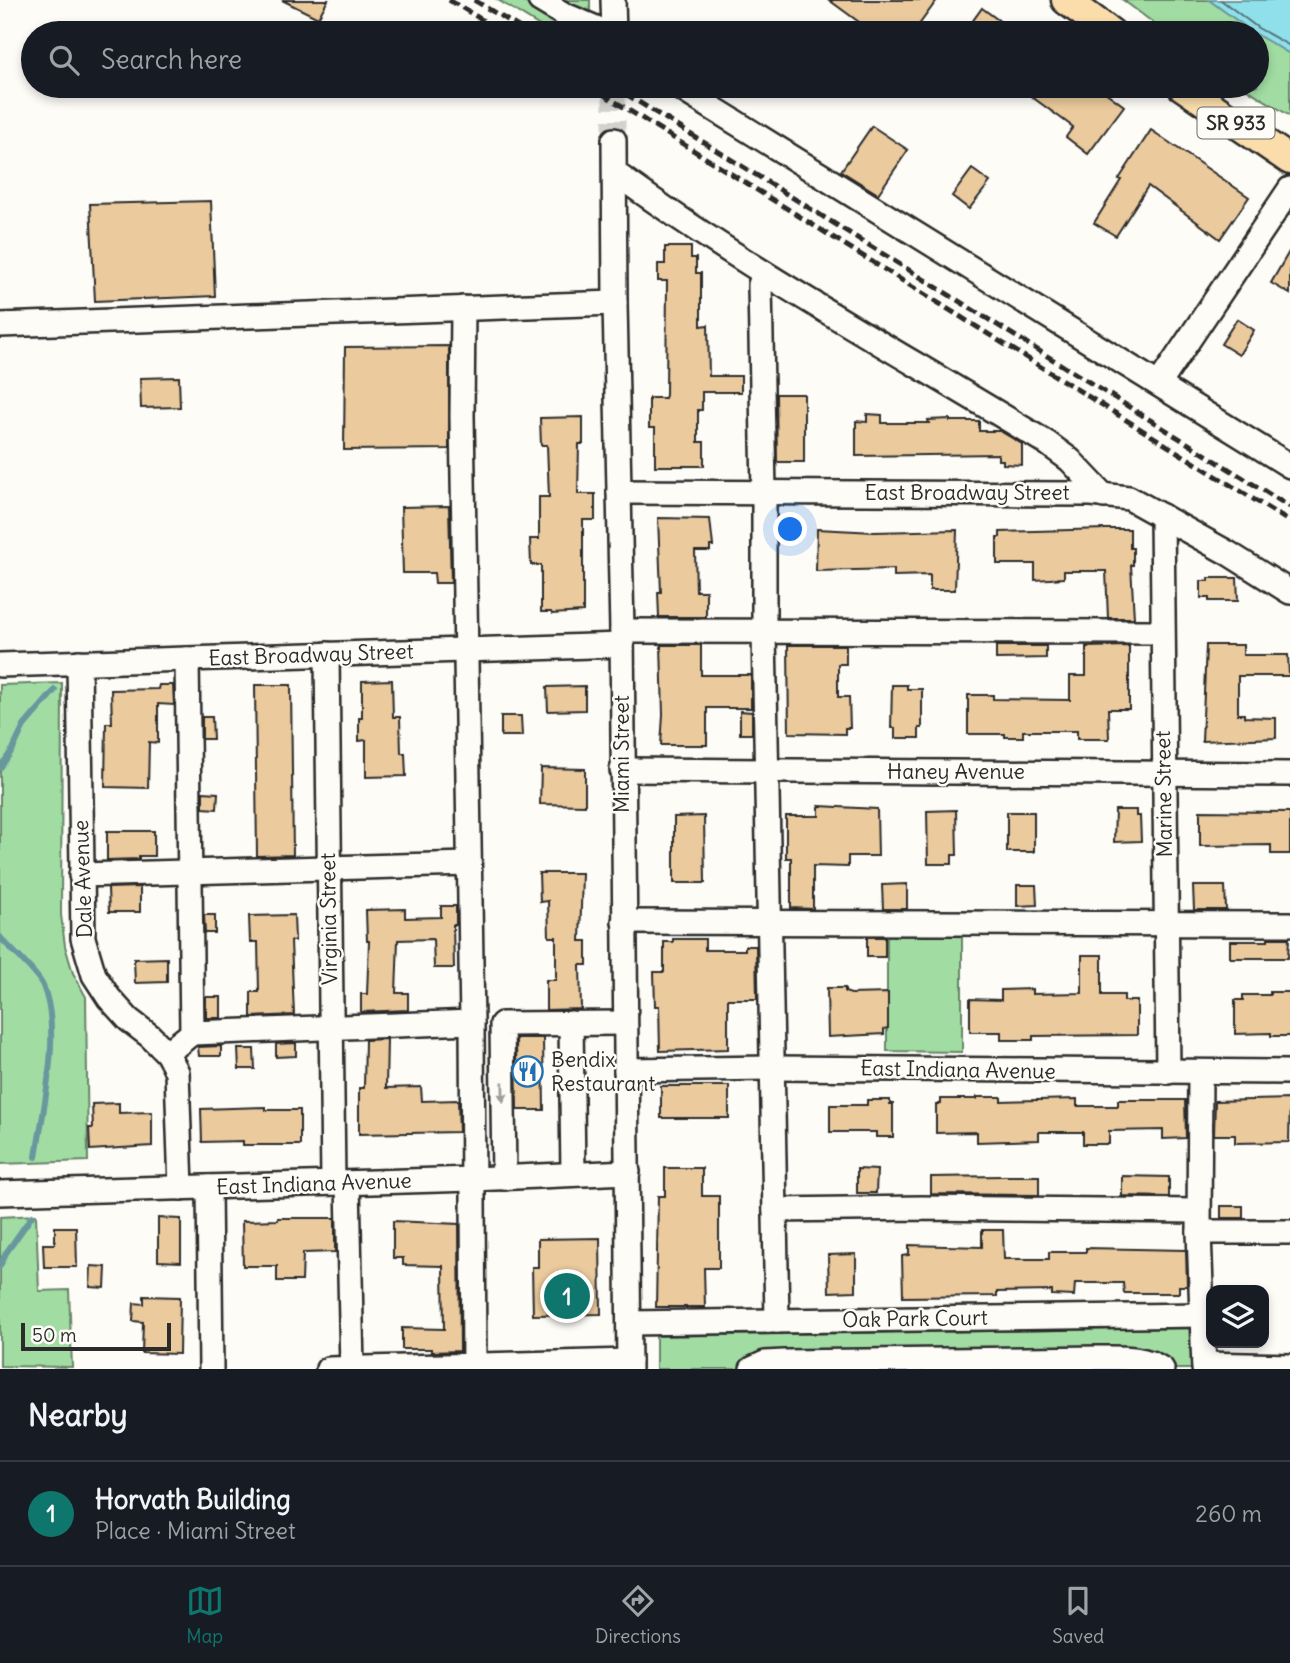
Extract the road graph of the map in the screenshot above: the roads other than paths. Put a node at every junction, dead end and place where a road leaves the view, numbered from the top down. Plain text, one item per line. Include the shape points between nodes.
1 (540, 0) edge
2 (613, 0) edge
3 (1066, 0) edge
4 (579, 21) edge
5 (614, 21) edge
6 (1095, 21) edge
7 (696, 98) edge
8 (1200, 98) edge
9 (614, 139) tunnel mouth
10 (1290, 160) edge
11 (615, 173) junction
12 (1290, 189) edge
13 (764, 273) junction
14 (615, 303) junction
15 (463, 308) junction
16 (0, 325) edge
17 (1159, 384) junction
18 (1290, 466) edge
19 (619, 492) junction
20 (764, 492) junction
21 (1104, 496) junction
22 (1162, 516) junction
23 (1290, 592) edge
24 (764, 632) junction
25 (1162, 632) junction
26 (622, 638) junction
27 (465, 650) junction
28 (327, 654) junction
29 (187, 659) junction
30 (79, 662) junction
31 (0, 665) edge
32 (622, 770) junction
33 (766, 771) junction
34 (1164, 773) junction
35 (1290, 774) edge
36 (469, 864) junction
37 (328, 868) junction
38 (190, 873) junction
39 (81, 875) junction
40 (624, 922) junction
41 (769, 922) junction
42 (1166, 923) junction
43 (1290, 924) edge
44 (472, 1022) junction
45 (571, 1023) junction
46 (625, 1023) junction
47 (330, 1026) junction
48 (192, 1033) junction
49 (167, 1054) junction
50 (774, 1068) junction
51 (626, 1070) junction
52 (1168, 1072) junction
53 (1200, 1072) junction
54 (1290, 1072) edge
55 (628, 1172) junction
56 (573, 1174) junction
57 (504, 1178) junction
58 (473, 1179) junction
59 (341, 1183) junction
60 (209, 1187) junction
61 (181, 1188) junction
62 (0, 1193) edge
63 (775, 1210) junction
64 (1198, 1221) junction
65 (1290, 1232) edge
66 (1201, 1315) junction
67 (777, 1321) junction
68 (629, 1324) junction
69 (629, 1365) edge
70 (1204, 1366) edge
71 (1290, 1366) edge
72 (474, 1368) edge
73 (211, 1369) edge
74 (328, 1369) edge
75 (352, 1369) edge
76 (752, 1369) edge
77 (1162, 1369) edge

1 - 4 street
2 - 5 street
3 - 6 main road
7 - 17 street
8 - 10 main road, SR 933
9 - 11 street, Miami Street
11 - 13 street
11 - 14 street, Miami Street
12 - 17 street
13 - 20 street via 760,285
13 - 21 street via 1047,443
14 - 15 street
14 - 19 street, Miami Street
15 - 16 street
15 - 27 street
17 - 18 street
19 - 20 street, East Broadway Street
19 - 26 street, Miami Street
20 - 21 street, East Broadway Street
20 - 24 street
21 - 22 street, East Broadway Street via 1129,498
22 - 23 street, East Broadway Street
22 - 25 street, Marine Street
24 - 25 street, East Broadway Street
24 - 26 street, East Broadway Street
24 - 33 street
25 - 34 street, Marine Street
26 - 27 street, East Broadway Street
26 - 32 street, Miami Street
27 - 28 street, East Broadway Street
27 - 36 street
28 - 29 street, East Broadway Street
28 - 37 street, Virginia Street
29 - 30 street, East Broadway Street
29 - 38 street
30 - 31 street, East Broadway Street
30 - 39 street, Dale Avenue
32 - 33 street, Haney Avenue
32 - 40 street, Miami Street
33 - 34 street, Haney Avenue
33 - 41 street
34 - 35 street, Haney Avenue
34 - 42 street, Marine Street
36 - 37 street
36 - 44 street
37 - 38 street
37 - 47 street, Virginia Street
38 - 39 street
38 - 48 street
39 - 49 street, Dale Avenue via 83,938 94,975 129,1020
40 - 41 street
40 - 46 street, Miami Street
41 - 42 street
41 - 50 street
42 - 43 street
42 - 52 street, Marine Street
44 - 47 street
44 - 58 street
45 - 46 street
45 - 56 street
45 -> 57 street via 502,1024
46 - 51 street, Miami Street
47 - 48 street
47 - 59 street, Virginia Street
48 - 49 street
49 - 61 street, Dale Avenue via 179,1086
50 - 51 street, East Indiana Avenue
50 - 52 street, East Indiana Avenue
50 - 63 street
51 - 55 street, Miami Street
52 - 53 street, East Indiana Avenue
53 - 54 street, East Indiana Avenue
53 - 64 street
55 - 56 street, East Indiana Avenue
55 - 68 street, Miami Street
56 - 57 street, East Indiana Avenue
57 - 58 street, East Indiana Avenue
58 - 59 street, East Indiana Avenue
58 - 72 street
59 - 60 street, East Indiana Avenue
59 - 75 street, Virginia Street
60 - 61 street, East Indiana Avenue
60 - 73 street
61 - 62 street, East Indiana Avenue
63 - 64 street via 921,1208
63 - 67 street
64 - 65 street
64 - 66 street
66 - 67 street, Oak Park Court
66 - 70 street
67 - 68 street, Oak Park Court
68 - 69 street, Miami Street
69 - 72 street
70 - 71 street
72 - 75 street
74 - 75 street
76 - 77 street via 784,1362 1100,1358 1130,1358

